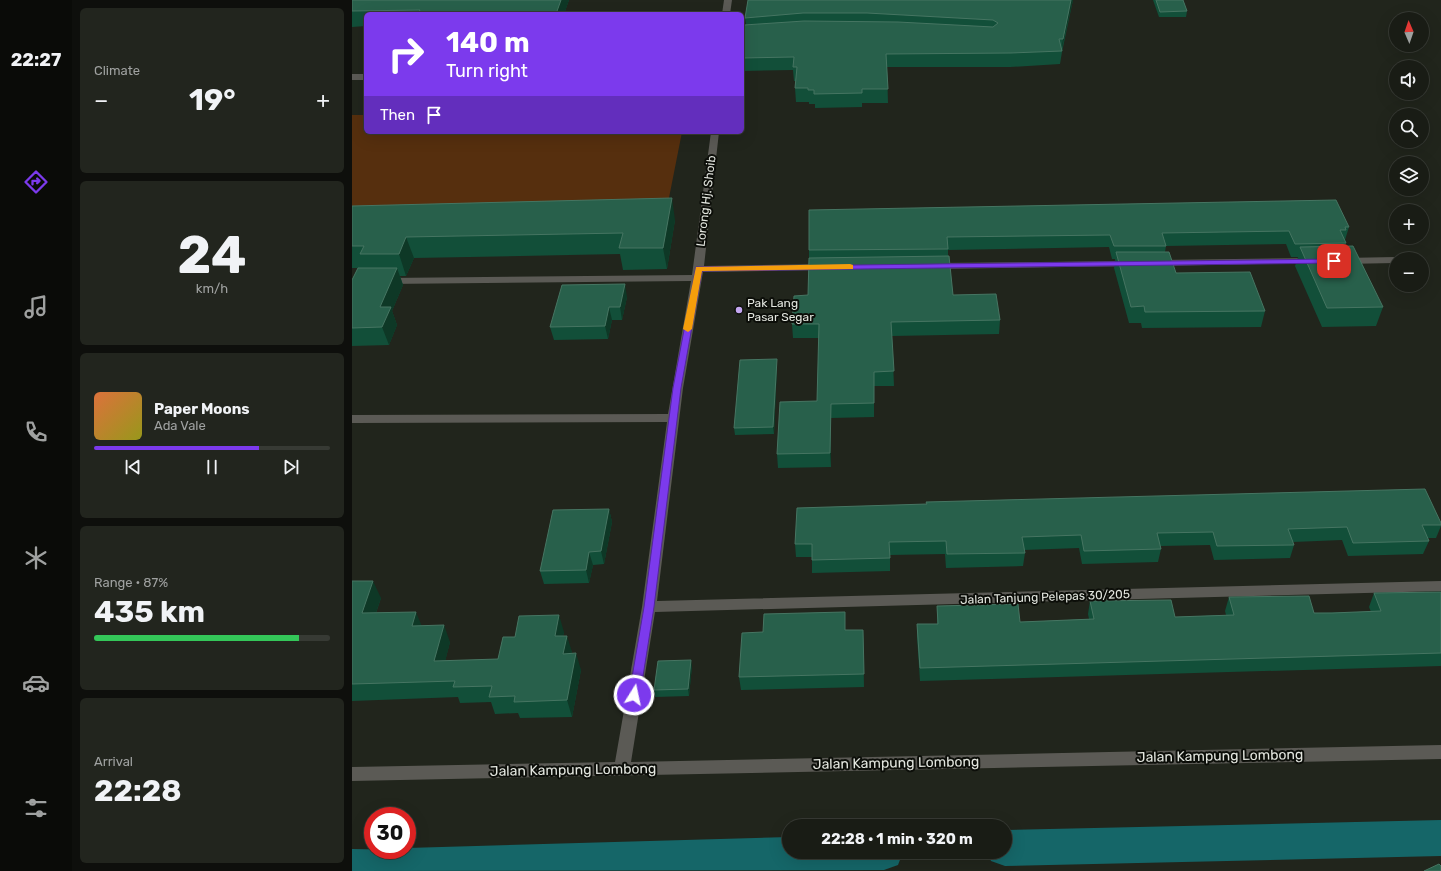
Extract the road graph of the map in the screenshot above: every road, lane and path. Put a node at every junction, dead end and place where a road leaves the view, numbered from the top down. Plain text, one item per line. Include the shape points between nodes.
1 (728, 0) edge
2 (726, 12) edge
3 (352, 77) edge
4 (364, 77) edge
5 (714, 134) edge
6 (1389, 260) edge
7 (928, 266) edge
8 (833, 267) edge
9 (698, 273) junction
10 (376, 281) edge
11 (674, 418) junction
12 (352, 420) edge
13 (1441, 586) edge
14 (649, 607) junction
15 (1441, 752) edge
16 (622, 768) junction
17 (352, 774) edge

1 - 2 street
3 - 4 street
5 - 9 street, Lorong Hj. Shoib
6 - 7 street
8 - 9 street
9 - 10 street
9 - 11 street, Lorong Hj. Shoib
11 - 12 street
11 - 14 street, Lorong Hj. Shoib
13 - 14 street, Jalan Tanjung Pelepas 30/205
14 - 16 street, Lorong Hj. Shoib
15 - 16 street, Jalan Kampung Lombong
16 - 17 street, Jalan Kampung Lombong

